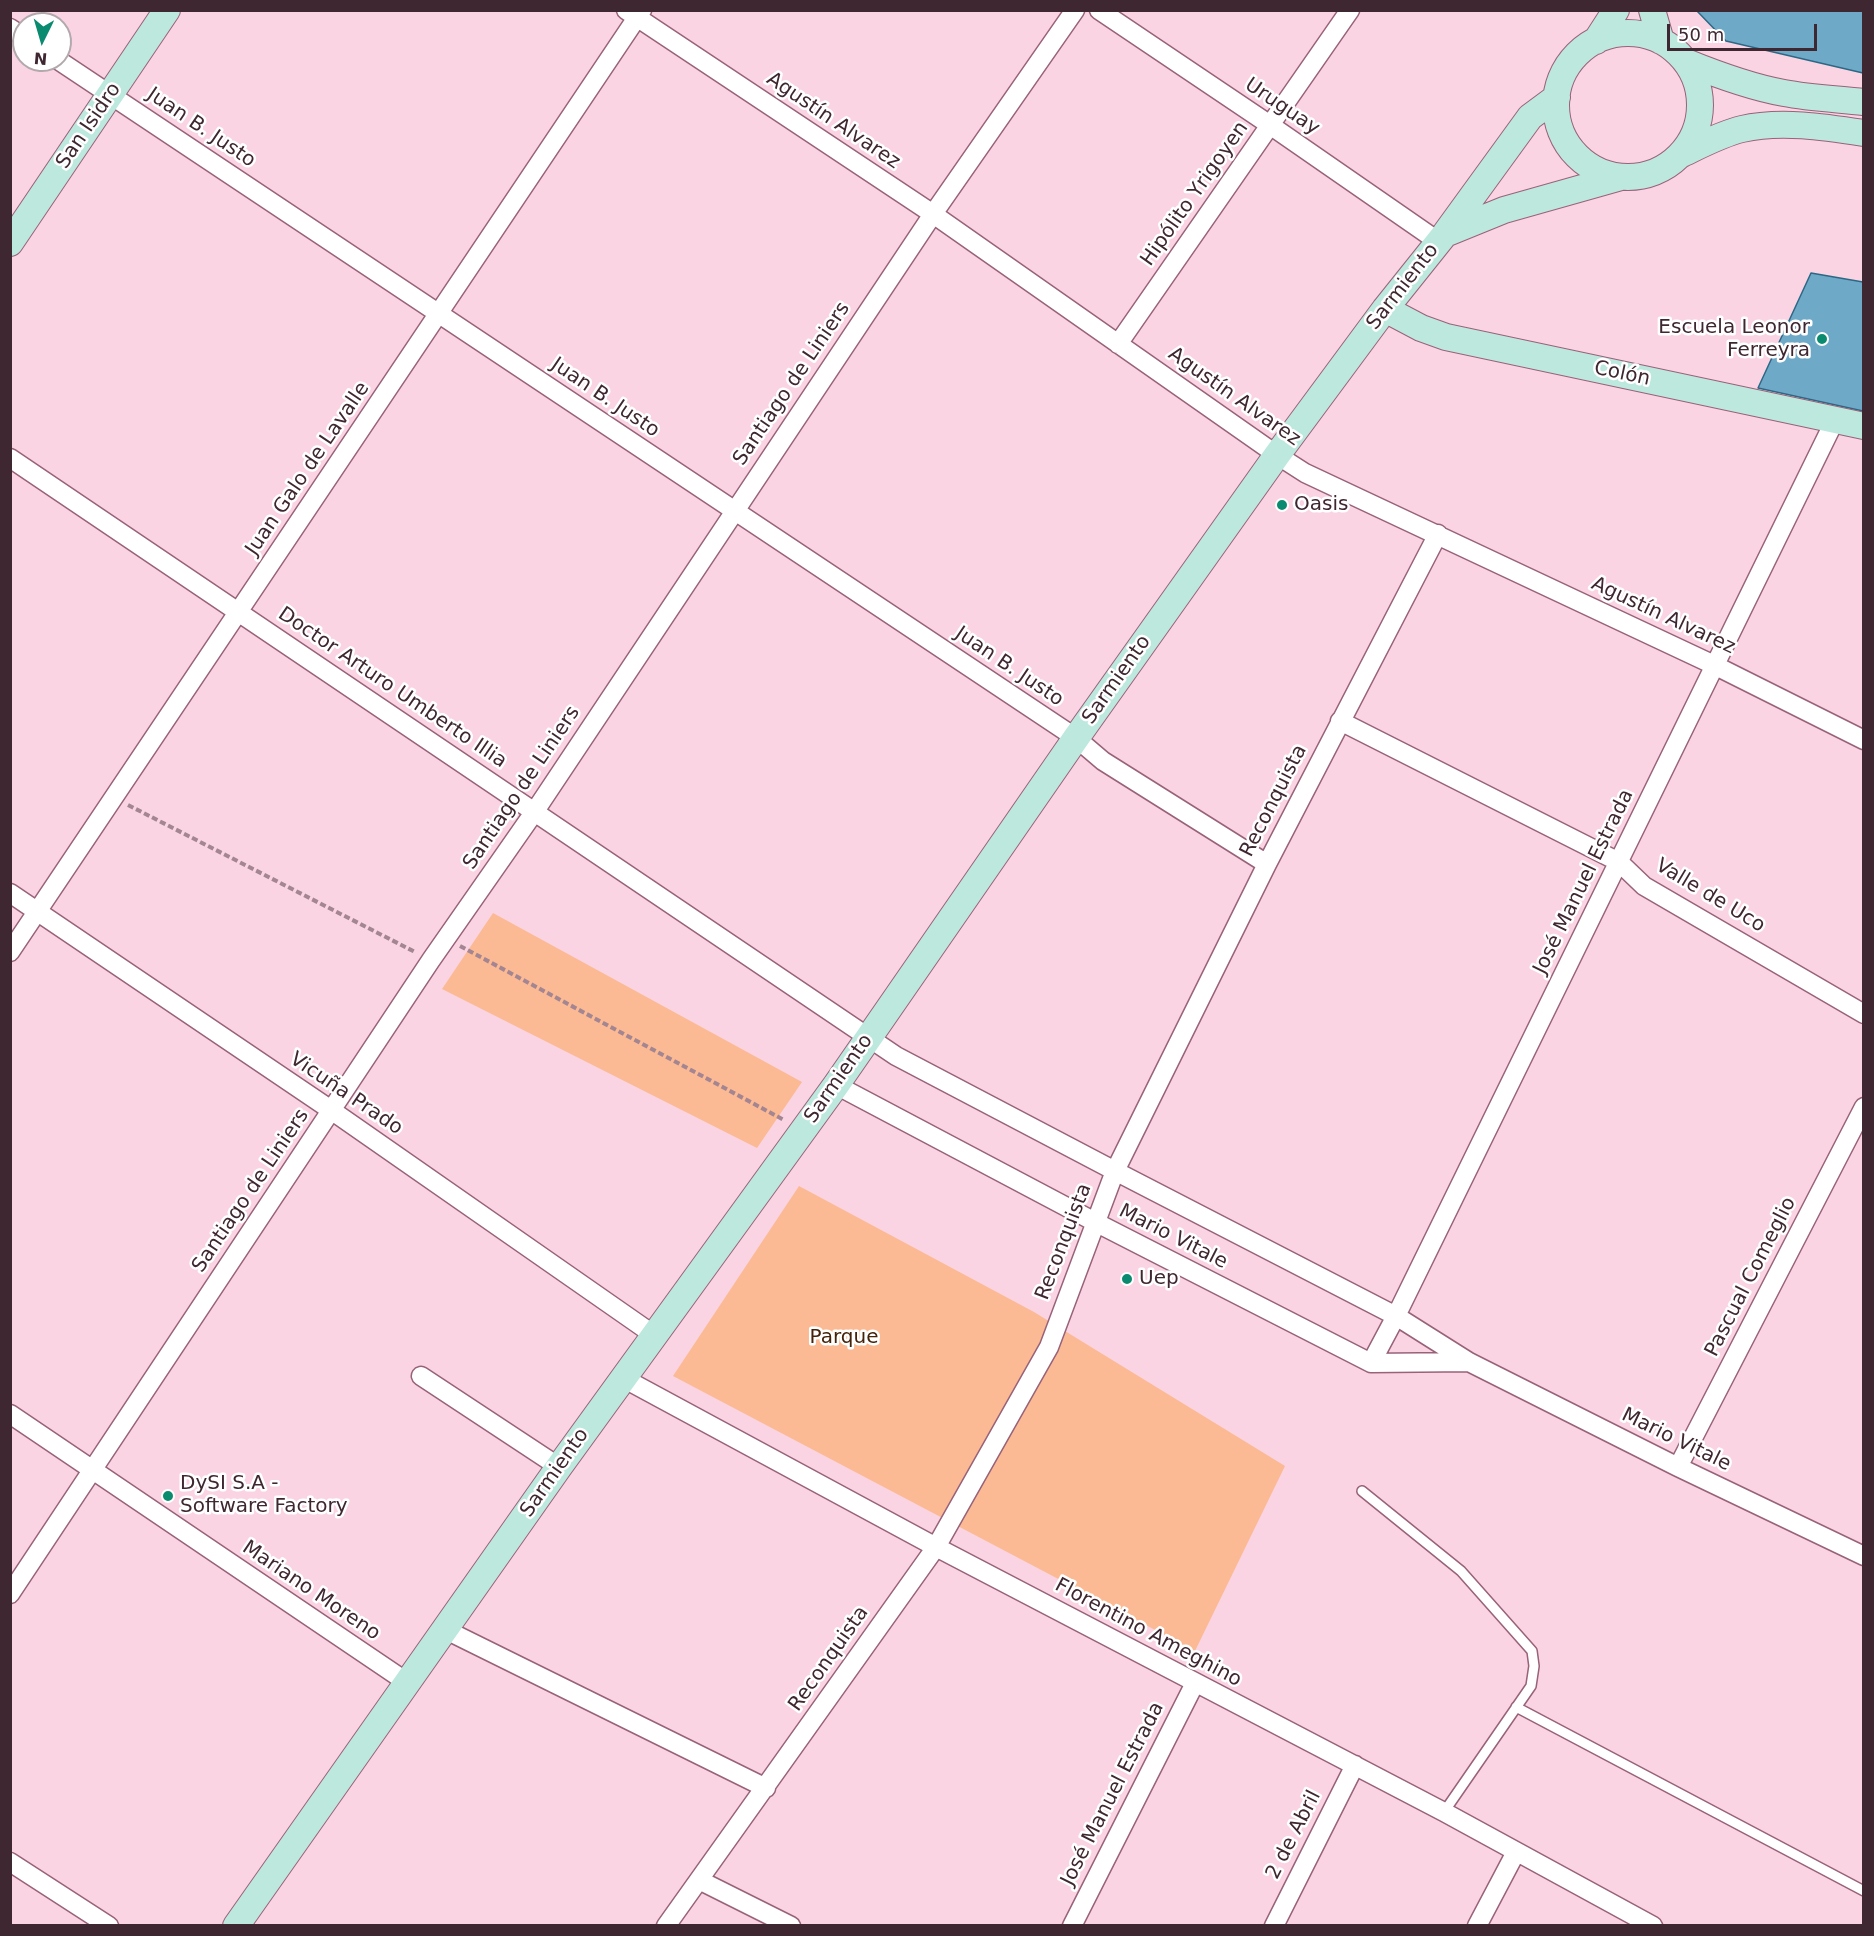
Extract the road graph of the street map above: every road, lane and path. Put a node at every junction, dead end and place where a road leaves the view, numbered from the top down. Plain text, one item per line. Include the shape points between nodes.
1 (167, 10) edge
2 (1075, 10) edge
3 (1099, 10) edge
4 (1350, 10) edge
5 (1652, 10) edge
6 (635, 13) edge
7 (1604, 21) edge
8 (1660, 41) junction
9 (1686, 62) junction
10 (72, 69) edge
11 (110, 95) junction
12 (1557, 97) junction
13 (1863, 102) edge
14 (1270, 125) junction
15 (1863, 133) edge
16 (1682, 154) junction
17 (1621, 177) junction
18 (933, 214) junction
19 (1442, 238) junction
20 (10, 243) edge
21 (1385, 309) junction
22 (438, 314) junction
23 (1118, 344) junction
24 (1835, 420) junction
25 (1863, 426) edge
26 (1277, 456) junction
27 (10, 458) edge
28 (734, 512) junction
29 (1438, 534) junction
30 (239, 612) junction
31 (1714, 665) junction
32 (1340, 721) junction
33 (1076, 738) junction
34 (1863, 740) edge
35 (114, 798) junction
36 (535, 810) junction
37 (1619, 862) junction
38 (1267, 864) junction
39 (10, 893) edge
40 (38, 912) junction
41 (446, 939) junction
42 (10, 952) edge
43 (431, 960) junction
44 (1863, 1014) edge
45 (869, 1036) junction
46 (836, 1085) junction
47 (1863, 1107) edge
48 (331, 1110) junction
49 (802, 1131) junction
50 (1115, 1172) junction
51 (1095, 1222) junction
52 (1396, 1316) junction
53 (654, 1335) junction
54 (1469, 1362) junction
55 (1371, 1363) junction
56 (421, 1376) dead end
57 (623, 1378) junction
58 (10, 1414) edge
59 (559, 1467) junction
60 (1678, 1467) junction
61 (93, 1469) junction
62 (1362, 1491) dead end
63 (936, 1547) junction
64 (1863, 1556) edge
65 (10, 1594) edge
66 (446, 1630) junction
67 (408, 1683) junction
68 (1195, 1683) junction
69 (1516, 1707) junction
70 (1355, 1765) junction
71 (766, 1788) junction
72 (1444, 1812) junction
73 (1516, 1852) junction
74 (10, 1862) edge
75 (699, 1880) junction
76 (1863, 1891) edge
77 (109, 1926) edge
78 (236, 1926) edge
79 (666, 1926) edge
80 (791, 1926) edge
81 (1072, 1926) edge
82 (1274, 1926) edge
83 (1477, 1926) edge
84 (1653, 1926) edge

1 - 11 street, San Isidro
2 - 18 street, Santiago de Liniers
3 - 14 street, Uruguay
4 - 14 street, Hipólito Yrigoyen
5 - 8 street
6 - 18 street, Agustín Alvarez
6 - 22 street, Juan Galo de Lavalle
7 - 8 street via 1612,35 1645,35
7 - 12 street via 1573,59 1562,77
8 - 9 street
9 - 13 street via 1755,86
9 - 16 street via 1700,99 1693,138
10 - 11 street, Juan B. Justo
11 - 20 street, San Isidro
11 - 22 street, Juan B. Justo
12 - 17 street via 1557,119 1565,141 1599,171
12 - 19 street, Sarmiento via 1530,117
14 - 19 street, Uruguay
14 - 23 street, Hipólito Yrigoyen
15 - 16 street via 1802,126 1743,129
16 - 17 street via 1664,168 1643,176
17 - 19 street, Sarmiento via 1504,210
18 - 23 street, Agustín Alvarez
18 - 28 street, Santiago de Liniers
19 - 21 street, Sarmiento
21 - 24 street, Colón via 1446,337
21 - 26 street, Sarmiento
22 - 28 street, Juan B. Justo
22 - 30 street, Juan Galo de Lavalle
23 - 26 street, Agustín Alvarez
24 - 25 street, Colón
24 - 31 street, José Manuel Estrada
26 - 29 street, Agustín Alvarez via 1305,473
26 - 33 street, Sarmiento
27 - 30 street, Doctor Arturo Umberto Illia
28 - 33 street, Juan B. Justo
28 - 36 street, Santiago de Liniers
29 - 31 street, Agustín Alvarez
29 - 32 street, Reconquista
30 - 35 street, Juan Galo de Lavalle
30 - 36 street, Doctor Arturo Umberto Illia
31 - 34 street, Agustín Alvarez
31 - 37 street, José Manuel Estrada
32 - 37 street, Valle de Uco
32 - 38 street, Reconquista
33 - 38 street, Juan B. Justo via 1103,762
33 - 45 street, Sarmiento
35 - 40 street, Juan Galo de Lavalle
35 - 43 path
36 - 41 street, Santiago de Liniers
36 - 45 street, Doctor Arturo Umberto Illia
37 - 44 street, Valle de Uco via 1644,886
37 - 52 street, José Manuel Estrada
38 - 50 street, Reconquista
39 - 40 street, Vicuña Prado
40 - 42 street, Juan Galo de Lavalle
40 - 48 street, Vicuña Prado
41 - 43 street, Santiago de Liniers
41 - 49 path
43 - 48 street, Santiago de Liniers
45 - 46 street, Sarmiento
45 - 50 street, Mario Vitale via 896,1056
46 - 49 street, Sarmiento
46 - 51 street, Mario Vitale
47 - 60 street, Pascual Comeglio
48 - 53 street, Vicuña Prado
48 - 61 street, Santiago de Liniers
49 - 53 street, Sarmiento
50 - 51 street, Reconquista
50 - 52 street, Mario Vitale
51 - 55 street, Mario Vitale
51 - 63 street, Reconquista via 1049,1347
52 - 54 street, Mario Vitale
52 - 55 street, José Manuel Estrada
53 - 57 street, Sarmiento
54 - 55 street, Mario Vitale
54 - 60 street, Mario Vitale
56 - 59 street
57 - 59 street, Sarmiento
57 - 63 street, Florentino Ameghino
58 - 61 street, Mariano Moreno
59 - 66 street, Sarmiento
60 - 64 street, Mario Vitale
61 - 65 street, Santiago de Liniers
61 - 67 street, Mariano Moreno
62 - 69 lane via 1461,1571 1532,1651 1531,1686
63 - 68 street, Florentino Ameghino
63 - 71 street, Reconquista
66 - 67 street, Sarmiento
66 - 71 street
67 - 78 street, Sarmiento
68 - 70 street, Florentino Ameghino
68 - 81 street, José Manuel Estrada
69 - 72 lane
69 - 76 lane
70 - 72 street, Florentino Ameghino
70 - 82 street, 2 de Abril
71 - 75 street, Reconquista
72 - 73 street, Florentino Ameghino
73 - 83 street
73 - 84 street, Florentino Ameghino
74 - 77 street
75 - 79 street, Reconquista
75 - 80 street

